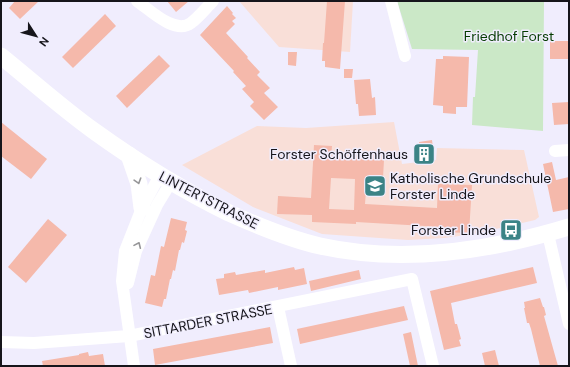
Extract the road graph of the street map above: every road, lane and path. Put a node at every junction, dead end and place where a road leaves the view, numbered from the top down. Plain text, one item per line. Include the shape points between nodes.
1 (137, 1) edge
2 (213, 1) edge
3 (392, 1) edge
4 (1, 56) edge
5 (405, 56) dead end
6 (569, 150) edge
7 (555, 151) dead end
8 (129, 155) junction
9 (166, 178) junction
10 (142, 208) junction
11 (569, 227) edge
12 (548, 234) junction
13 (125, 296) junction
14 (278, 307) junction
15 (569, 324) edge
16 (129, 336) junction
17 (1, 342) edge
18 (134, 366) edge
19 (291, 366) edge
20 (432, 366) edge

1 - 2 street via 160,18 179,27 191,24
3 - 5 street
4 - 8 main road, LINTERTSTRASSE via 93,130
6 - 7 street
8 - 9 main road, LINTERTSTRASSE
8 -> 10 main road via 139,184
9 - 10 street
9 - 12 main road, LINTERTSTRASSE via 248,222 295,239 344,250 385,254 463,251
13 -> 9 street via 136,251
10 - 13 street via 125,251 122,281
11 - 12 main road, LINTERTSTRASSE
12 - 15 street
13 - 16 street
14 - 16 street, SITTARDER STRASSE
14 - 19 street
14 - 20 street, SITTARDER STRASSE via 412,279
16 - 17 street, SITTARDER STRASSE via 34,343
16 - 18 street

